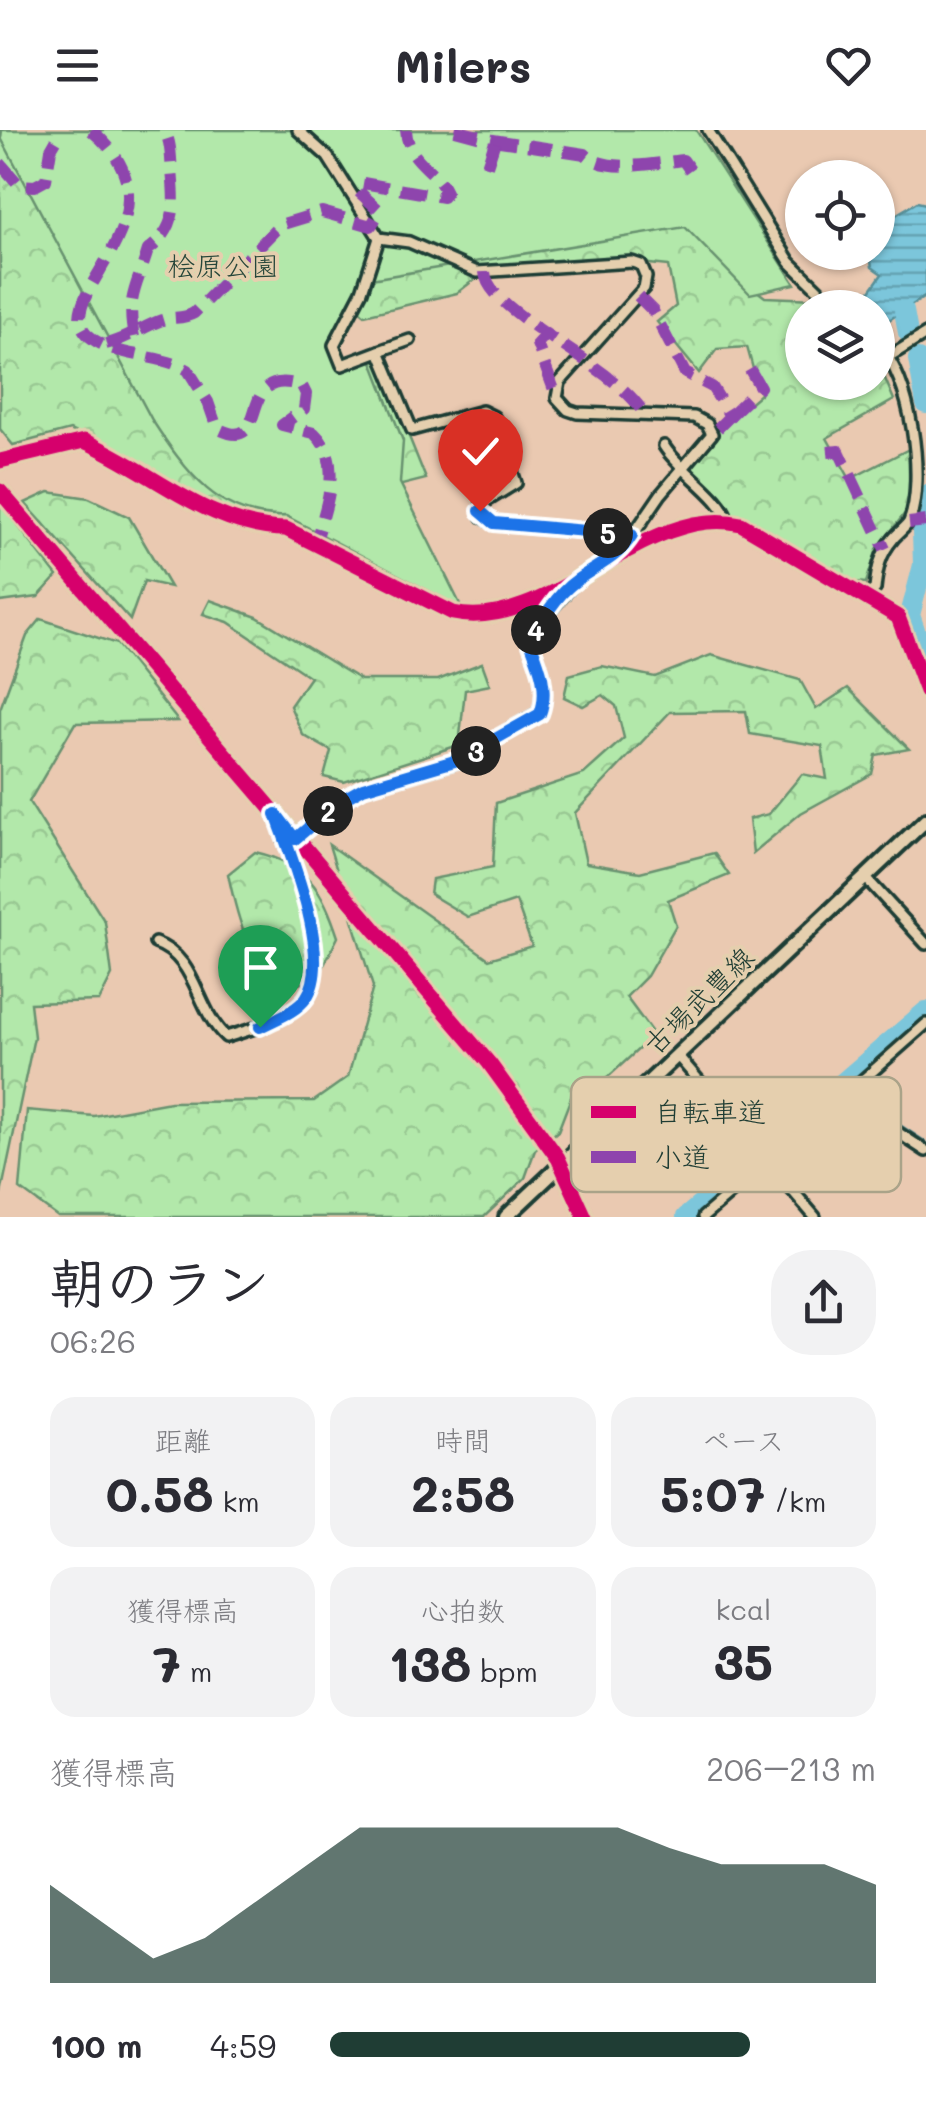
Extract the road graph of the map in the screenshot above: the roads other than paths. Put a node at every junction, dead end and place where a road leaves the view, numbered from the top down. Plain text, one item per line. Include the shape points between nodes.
1 (298, 130) edge
2 (708, 130) edge
3 (379, 238) junction
4 (819, 290) edge
5 (926, 334) edge
6 (410, 340) dead end
7 (379, 350) junction
8 (895, 353) edge
9 (895, 371) edge
10 (664, 446) dead end
11 (0, 461) edge
12 (680, 470) junction
13 (0, 490) edge
14 (728, 521) junction
15 (634, 534) junction
16 (661, 537) junction
17 (620, 553) junction
18 (577, 580) junction
19 (866, 596) junction
20 (926, 691) edge
21 (276, 814) junction
22 (926, 820) edge
23 (295, 839) junction
24 (865, 876) junction
25 (155, 943) dead end
26 (926, 944) edge
27 (926, 1024) edge
28 (677, 1055) junction
29 (654, 1077) edge
30 (696, 1077) edge
31 (866, 1077) edge
32 (901, 1134) edge
33 (926, 1150) edge
34 (571, 1156) edge
35 (562, 1165) junction
36 (571, 1185) edge
37 (574, 1192) edge
38 (731, 1192) edge
39 (795, 1192) edge
40 (506, 1217) edge
41 (585, 1217) edge
42 (703, 1217) edge
43 (816, 1217) edge

1 - 3 street via 328,157
2 - 4 street via 790,262
3 - 7 street via 362,292 334,345 342,364
3 - 12 street via 409,242 477,272 641,265 644,288 560,382 557,398 578,413 701,420 712,434
5 - 8 street
6 - 7 street
7 - 15 street via 412,430 482,411 494,417 516,483 482,504 488,521
9 - 19 street via 912,420 915,478 908,523 882,553 875,589
10 - 12 street
11 - 18 street via 84,442 228,520 286,529 477,618
12 - 14 street via 718,502
12 - 15 street
13 - 21 street
14 - 16 street via 700,522
14 - 19 street
15 - 16 street
15 - 17 street
16 - 17 street
17 - 18 street
18 - 23 street via 538,624 531,644 542,673 540,714 458,760 363,788
19 - 20 street via 898,617
21 - 23 street
21 - 25 street via 311,925 312,984 306,998 260,1027 226,1037 172,948
22 - 24 main road, 古場武豊線
23 - 35 street via 489,1063
24 - 26 street
24 - 28 main road, 古場武豊線
27 - 31 street
28 - 29 main road, 古場武豊線
28 - 30 street
32 - 33 street
34 - 35 main road, 古場武豊線
35 - 36 street
35 - 40 main road, 古場武豊線
37 - 41 street
38 - 42 street
39 - 43 street

